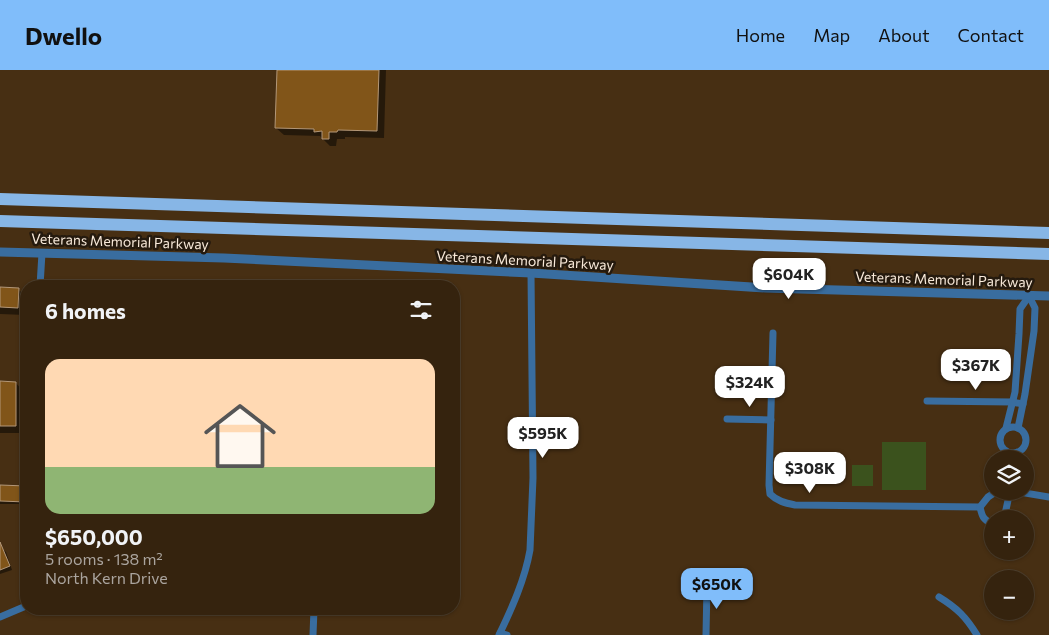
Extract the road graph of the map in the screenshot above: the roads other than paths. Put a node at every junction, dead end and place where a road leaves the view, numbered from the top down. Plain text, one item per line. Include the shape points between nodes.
1 (0, 200) edge
2 (0, 221) edge
3 (1049, 233) edge
4 (0, 252) edge
5 (42, 253) junction
6 (1049, 254) edge
7 (531, 273) junction
8 (40, 280) edge
9 (1029, 296) junction
10 (1049, 296) edge
11 (773, 333) dead end
12 (927, 401) dead end
13 (1012, 402) junction
14 (1023, 404) junction
15 (728, 418) dead end
16 (771, 420) junction
17 (1006, 428) junction
18 (1018, 428) junction
19 (1003, 449) edge
20 (1022, 450) edge
21 (1034, 495) edge
22 (1049, 497) edge
23 (986, 500) edge
24 (980, 507) junction
25 (984, 518) edge
26 (706, 585) dead end
27 (939, 597) dead end
28 (20, 609) edge
29 (314, 615) edge
30 (0, 617) edge
31 (502, 634) edge
32 (314, 635) edge
33 (706, 635) edge
34 (976, 635) edge

1 - 3 highway
2 - 6 highway
4 - 5 street, Veterans Memorial Parkway
5 - 7 street, Veterans Memorial Parkway
5 - 8 street
7 - 9 street, Veterans Memorial Parkway via 766,288
7 - 31 street via 533,478 530,550
9 - 10 street, Veterans Memorial Parkway
9 - 13 street via 1020,309
9 - 14 street via 1034,308 1034,331
11 - 16 street
12 - 13 street
13 - 14 street
13 - 17 street
14 - 18 street
15 - 16 street
16 - 24 street via 769,485 770,494 775,499 795,505
17 - 18 street
17 - 19 street via 999,438
18 - 20 street via 1024,433 1026,442
21 - 22 street
23 - 24 street
24 - 25 street
26 - 33 street
27 - 34 street via 954,607
28 - 30 street
29 - 32 street

